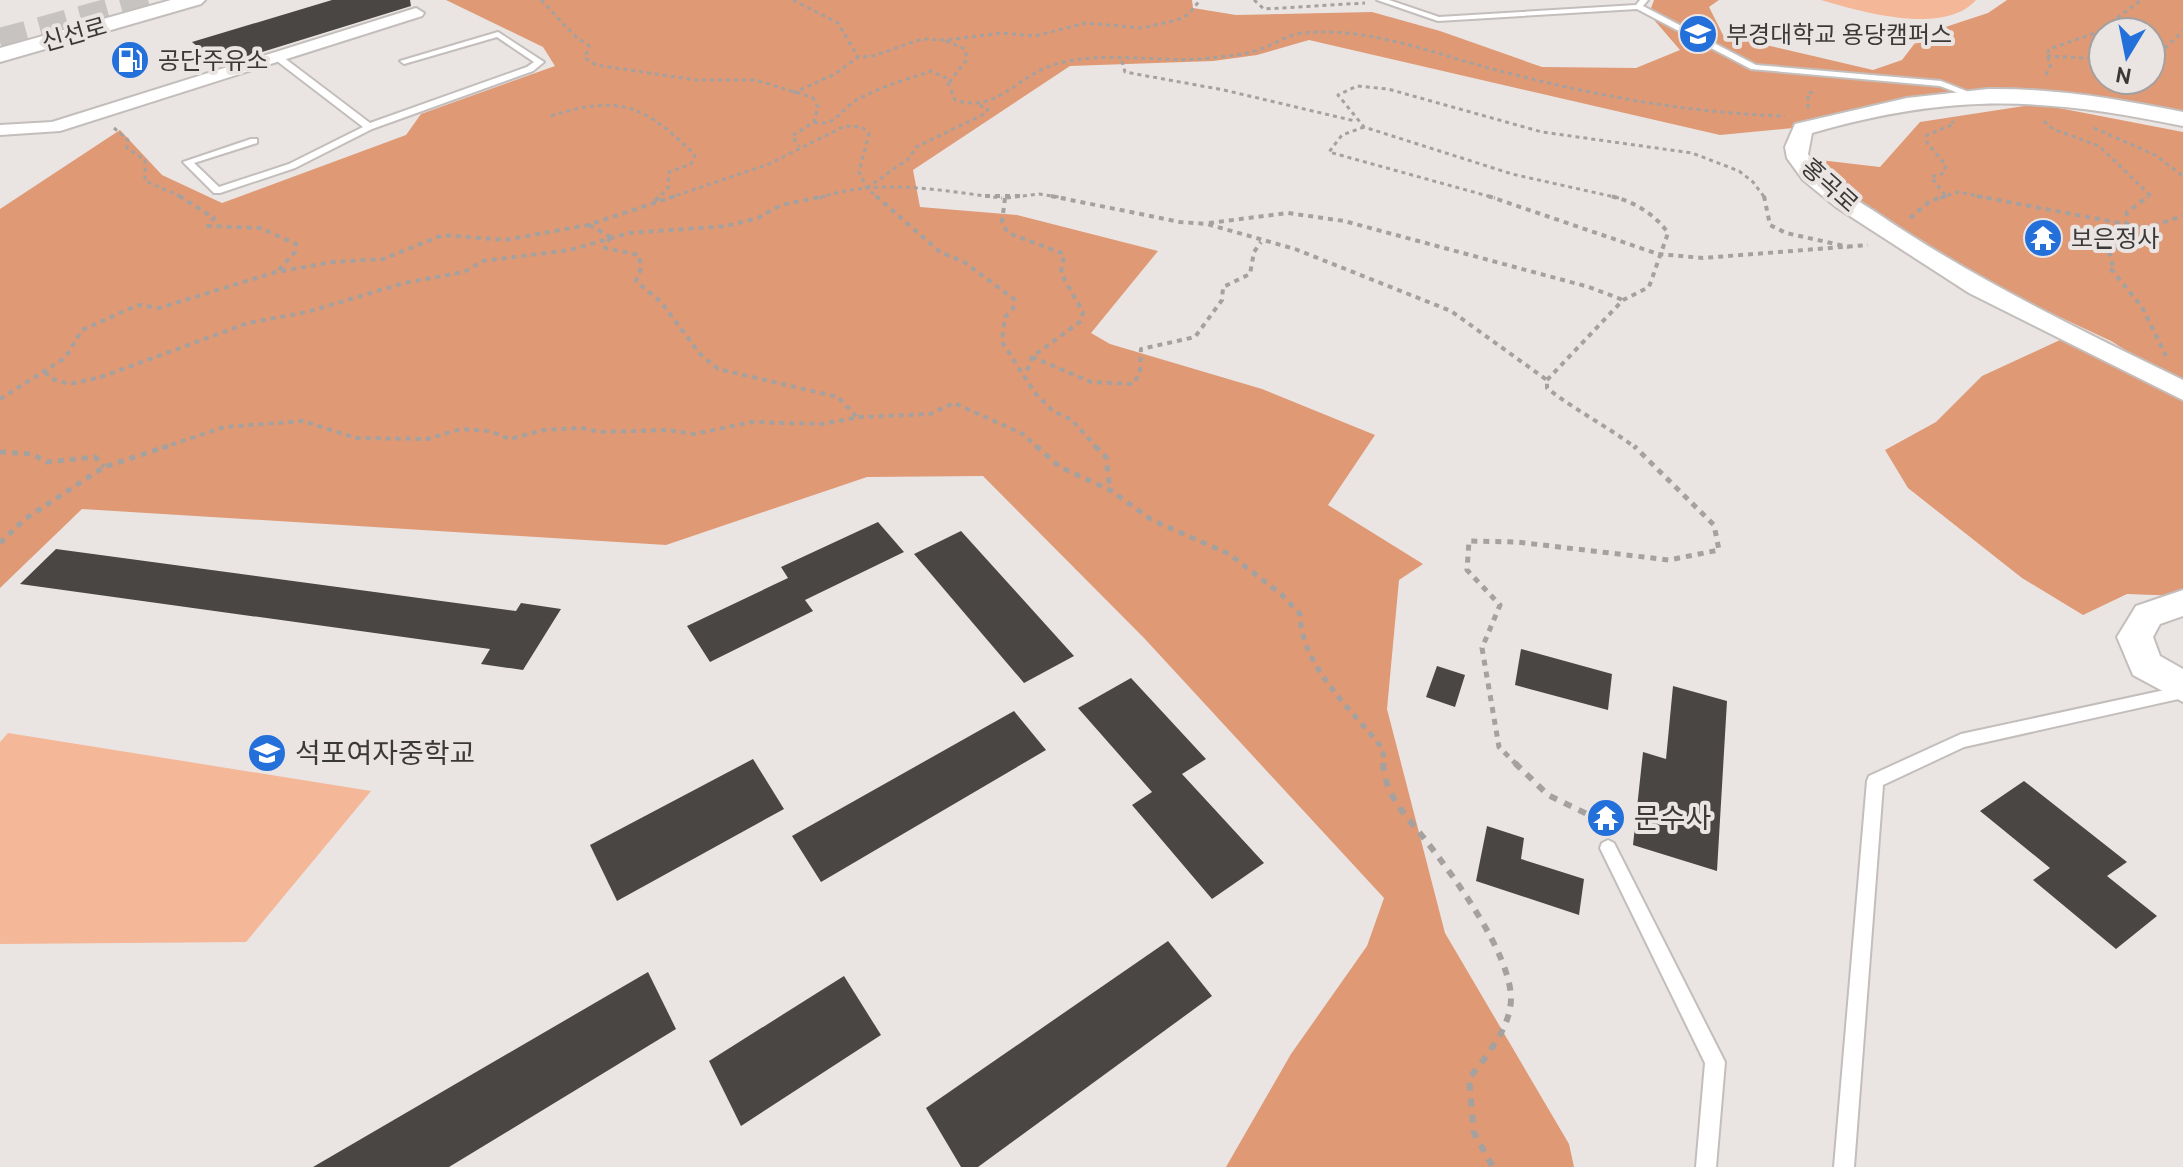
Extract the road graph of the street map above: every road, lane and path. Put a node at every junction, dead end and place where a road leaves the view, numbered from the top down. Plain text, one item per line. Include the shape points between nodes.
1 (145, 0) edge
2 (194, 0) edge
3 (541, 0) edge
4 (793, 0) edge
5 (1200, 0) edge
6 (1254, 0) edge
7 (2141, 0) edge
8 (1383, 1) edge
9 (1641, 4) edge
10 (416, 13) dead end
11 (2183, 31) edge
12 (0, 40) edge
13 (946, 40) junction
14 (2167, 46) edge
15 (0, 55) edge
16 (276, 56) junction
17 (2047, 56) junction
18 (858, 57) junction
19 (2087, 58) edge
20 (404, 61) dead end
21 (1122, 61) junction
22 (2035, 78) dead end
23 (948, 84) junction
24 (1819, 91) dead end
25 (793, 93) junction
26 (1980, 98) junction
27 (978, 105) junction
28 (1804, 113) dead end
29 (1794, 115) dead end
30 (1960, 115) dead end
31 (2035, 115) dead end
32 (551, 116) dead end
33 (2046, 116) dead end
34 (2056, 119) dead end
35 (2183, 119) edge
36 (1357, 121) junction
37 (814, 122) junction
38 (2088, 126) dead end
39 (111, 127) dead end
40 (369, 127) junction
41 (1364, 127) junction
42 (0, 130) edge
43 (254, 141) dead end
44 (799, 146) junction
45 (2183, 176) edge
46 (867, 188) junction
47 (1005, 198) junction
48 (651, 204) junction
49 (2183, 216) edge
50 (1207, 224) junction
51 (588, 225) junction
52 (2126, 226) junction
53 (611, 237) junction
54 (1261, 242) junction
55 (1658, 254) junction
56 (276, 272) junction
57 (1623, 300) junction
58 (1032, 357) junction
59 (2171, 365) dead end
60 (45, 372) junction
61 (1026, 374) junction
62 (1547, 380) junction
63 (2183, 391) edge
64 (0, 399) edge
65 (858, 418) junction
66 (0, 452) edge
67 (104, 467) junction
68 (1110, 490) junction
69 (0, 543) edge
70 (2183, 603) edge
71 (2183, 690) edge
72 (1608, 848) joint
73 (1493, 1167) edge
74 (1706, 1167) edge
75 (1844, 1167) edge

1 - 12 main road, 신선로
2 - 15 main road, 신선로
3 - 25 path via 565,29 589,46 585,58 596,65 696,80 755,80
4 - 18 path via 828,15 843,28
5 - 13 path via 1177,20 1142,28 1076,23 1035,36 1001,33
6 - 8 path via 1264,9
7 - 17 path via 2098,32 2055,46
8 - 9 lane via 1438,19
9 - 26 lane via 1754,67 1941,84
10 - 16 street
11 - 14 path
13 - 18 path via 922,39
13 - 23 path via 965,49 967,59
16 - 40 lane
16 - 42 street via 54,127
17 - 19 path
17 - 22 path via 2049,73
18 - 25 path
20 - 40 lane via 498,34 540,62
21 - 27 path via 1052,65
21 - 29 path via 1214,57 1259,49 1298,33 1338,32 1619,100 1730,114
21 - 36 path via 1125,72
23 - 27 path via 955,100
23 - 37 path via 941,73 931,71 867,95 841,110 836,120
24 - 28 path via 1808,93
25 - 37 path via 812,97 818,107
26 - 35 street, 홍곡로 via 2064,98
26 - 63 street, 홍곡로 via 1899,106 1803,129 1797,157 1826,188 1969,285
27 - 46 path via 988,109 986,113 916,147 908,159
30 - 52 path via 1951,117 1954,124 1927,135 1927,143 1946,165 1944,173 1931,177 1945,195 1958,192
31 - 52 path via 2053,129 2099,146 2150,195 2127,212
32 - 48 path via 577,107 628,105 680,140 695,155 691,164 669,172 668,188
33 - 34 path
36 - 41 path
36 - 55 path via 1338,95 1351,86 1366,86 1543,132 1673,148 1753,182 1770,203 1770,225 1849,247 1703,258
37 - 44 path via 792,136
38 - 45 path via 2155,155
39 - 56 path via 122,132 133,154 145,160 145,181 191,201 214,218 208,226 246,226 287,236 296,244 295,252
40 - 43 lane via 292,166 217,191 188,162
41 - 55 path via 1488,167 1625,199 1659,220 1668,233
41 - 55 path via 1342,134 1329,152 1496,198
44 - 46 path via 845,126 862,127 869,134 859,172
44 - 48 path via 769,164
46 - 47 path via 889,185
46 - 53 path via 781,205 726,226
46 - 61 path via 940,252 964,262 1014,299 1002,342
47 - 50 path via 1039,194
47 - 58 path via 1002,222 1008,233 1064,254 1061,273 1083,312 1081,321
48 - 51 path
49 - 52 path via 2146,228
50 - 54 path
50 - 57 path via 1288,213 1344,221
51 - 53 path
51 - 56 path via 505,240 443,235 383,259
52 - 59 path via 2113,235 2122,244 2109,251 2110,268 2142,307
53 - 60 path via 570,250 483,261 464,272 248,323 101,377 69,384
53 - 65 path via 605,248 639,255 636,281 662,302 710,366 735,376 773,379 797,390 829,392 853,408
54 - 58 path via 1250,274 1223,287 1222,300 1195,337 1141,349 1140,373 1133,384 1091,382
54 - 62 path via 1295,249 1451,311
55 - 57 path via 1649,287
56 - 60 path via 159,308 138,305 82,330 65,358
57 - 62 path
58 - 61 path
60 - 64 path
61 - 68 path via 1035,393 1072,420 1106,457
62 - 72 path via 1547,388 1568,405 1614,431 1657,468 1714,525 1719,550 1669,560 1469,541 1467,570 1500,605 1482,648 1499,747 1548,795 1589,815
65 - 67 path via 822,424 752,422 694,434 544,430 510,439 461,429 427,439 356,438 303,421 274,422 224,427
65 - 68 path via 930,414 954,403 1023,434 1060,467
66 - 67 path via 32,454 47,462 95,457
67 - 69 path via 25,519
68 - 73 path via 1152,520 1229,554 1300,614 1300,633 1315,663 1383,749 1384,778 1394,802 1500,951 1511,999 1498,1040 1469,1079 1474,1133
70 - 71 street via 2148,615 2135,637 2146,665
71 - 75 lane via 1961,741 1875,781
72 - 74 lane via 1715,1062

